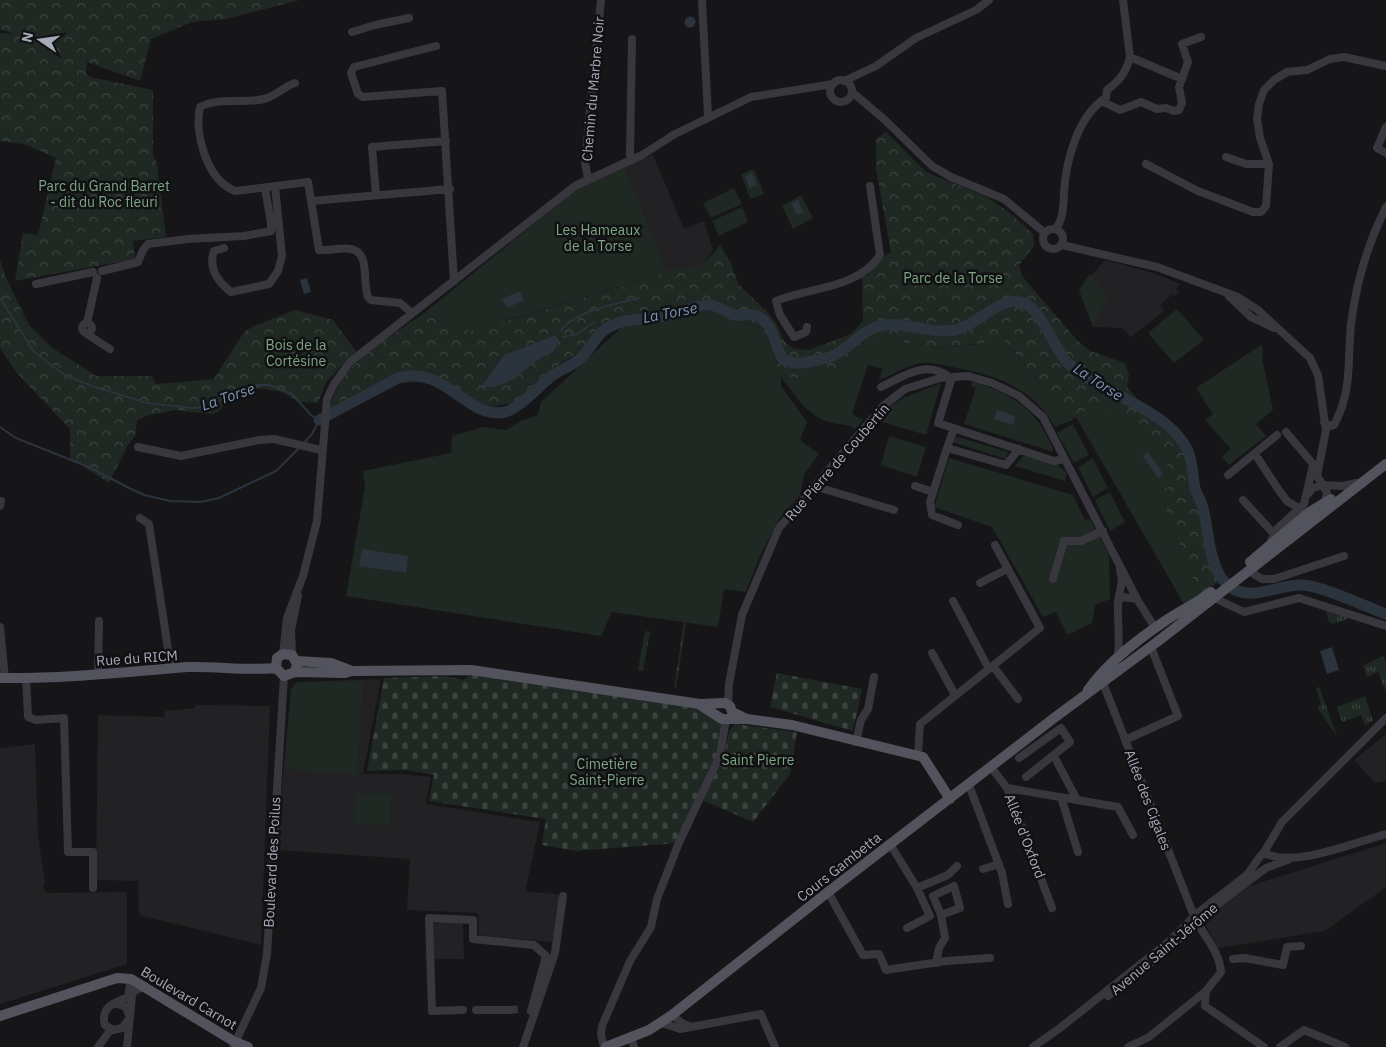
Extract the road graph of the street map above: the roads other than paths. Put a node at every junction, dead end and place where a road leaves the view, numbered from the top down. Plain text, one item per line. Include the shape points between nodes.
1 (601, 0) edge
2 (702, 0) edge
3 (989, 0) edge
4 (1123, 0) edge
5 (409, 18) dead end
6 (352, 32) dead end
7 (1201, 37) dead end
8 (632, 39) dead end
9 (436, 46) dead end
10 (1130, 57) junction
11 (1386, 66) edge
12 (1182, 79) junction
13 (295, 83) dead end
14 (834, 84) junction
15 (811, 87) junction
16 (849, 90) junction
17 (831, 94) junction
18 (1101, 100) junction
19 (708, 116) junction
20 (1386, 128) edge
21 (446, 141) junction
22 (1386, 153) edge
23 (1226, 157) dead end
24 (631, 158) junction
25 (1146, 164) dead end
26 (1269, 164) junction
27 (588, 178) junction
28 (275, 186) junction
29 (870, 186) dead end
30 (264, 188) junction
31 (450, 189) junction
32 (376, 195) junction
33 (311, 201) junction
34 (1386, 207) edge
35 (1056, 230) junction
36 (1045, 233) junction
37 (1062, 245) junction
38 (224, 248) dead end
39 (95, 275) junction
40 (454, 281) junction
41 (36, 284) dead end
42 (412, 313) junction
43 (807, 327) dead end
44 (110, 349) dead end
45 (950, 377) junction
46 (881, 387) dead end
47 (1336, 421) junction
48 (1324, 422) junction
49 (954, 428) junction
50 (1286, 432) dead end
51 (1277, 436) dead end
52 (138, 447) dead end
53 (1322, 447) junction
54 (947, 448) junction
55 (1019, 449) junction
56 (321, 450) junction
57 (1255, 454) junction
58 (1064, 458) junction
59 (1313, 464) junction
60 (1383, 467) edge
61 (1228, 475) dead end
62 (1356, 483) junction
63 (1323, 485) junction
64 (814, 486) junction
65 (915, 486) dead end
66 (933, 492) junction
67 (1306, 498) junction
68 (1242, 500) dead end
69 (1325, 503) junction
70 (1300, 509) junction
71 (894, 510) dead end
72 (1321, 514) junction
73 (140, 518) dead end
74 (958, 525) dead end
75 (1103, 531) junction
76 (1272, 538) junction
77 (1286, 542) junction
78 (994, 545) dead end
79 (1344, 556) dead end
80 (1119, 563) junction
81 (1008, 569) junction
82 (1249, 571) junction
83 (1053, 579) dead end
84 (980, 583) dead end
85 (1226, 585) junction
86 (1214, 598) junction
87 (1137, 599) junction
88 (953, 601) dead end
89 (1118, 601) junction
90 (1187, 614) junction
91 (99, 621) dead end
92 (1386, 626) edge
93 (0, 627) edge
94 (1155, 628) junction
95 (1151, 647) junction
96 (932, 653) dead end
97 (290, 657) junction
98 (1117, 658) junction
99 (991, 667) junction
100 (276, 668) junction
101 (171, 669) junction
102 (352, 671) junction
103 (295, 672) junction
104 (98, 674) junction
105 (284, 676) junction
106 (3, 678) edge
107 (26, 678) junction
108 (874, 678) dead end
109 (1101, 679) junction
110 (955, 694) junction
111 (1018, 699) dead end
112 (725, 709) junction
113 (1386, 718) edge
114 (1125, 740) junction
115 (856, 742) junction
116 (918, 755) junction
117 (1054, 756) junction
118 (1019, 758) dead end
119 (991, 767) junction
120 (1026, 777) dead end
121 (969, 785) junction
122 (1007, 788) junction
123 (1061, 797) junction
124 (950, 799) junction
125 (1077, 800) junction
126 (1133, 834) dead end
127 (1386, 834) edge
128 (890, 844) junction
129 (1078, 852) dead end
130 (1266, 857) junction
131 (1290, 859) junction
132 (998, 864) junction
133 (957, 866) dead end
134 (1268, 867) junction
135 (983, 868) dead end
136 (93, 888) dead end
137 (917, 888) junction
138 (828, 892) junction
139 (564, 896) dead end
140 (1008, 904) dead end
141 (1052, 908) dead end
142 (941, 914) dead end
143 (1195, 919) junction
144 (906, 928) dead end
145 (1301, 946) dead end
146 (990, 958) dead end
147 (1233, 959) dead end
148 (936, 963) junction
149 (131, 979) junction
150 (145, 986) junction
151 (1206, 991) junction
152 (115, 1003) junction
153 (463, 1010) dead end
154 (476, 1010) dead end
155 (510, 1010) tunnel mouth
156 (522, 1010) tunnel mouth
157 (532, 1012) junction
158 (672, 1015) junction
159 (0, 1016) edge
160 (129, 1017) junction
161 (662, 1023) junction
162 (691, 1027) junction
163 (111, 1029) junction
164 (632, 1042) edge
165 (234, 1044) edge
166 (1260, 1046) edge
167 (98, 1047) edge
168 (106, 1047) edge
169 (128, 1047) edge
170 (248, 1047) edge
171 (523, 1047) edge
172 (605, 1047) edge
173 (774, 1047) edge
174 (1033, 1047) edge
175 (1128, 1047) edge
176 (1280, 1047) edge
177 (1346, 1047) edge

1 - 27 street, Chemin du Marbre Noir via 585,162
2 - 19 street
3 - 16 street via 976,10 916,38 876,66 859,73
4 - 10 street
5 - 6 street
7 - 12 street via 1182,44 1188,62
8 - 24 street
9 - 21 street via 354,67 351,73 358,94 363,97 442,91
10 - 12 street
10 - 18 street via 1120,80 1107,90 1106,98
11 - 26 street via 1344,57 1330,59 1307,70 1287,72 1274,80 1264,90 1257,119
12 - 18 street via 1178,91 1182,103 1179,110 1157,109 1141,102 1120,110
13 - 30 street via 266,99 209,103 200,107 199,138 215,172 228,188 236,191
14 - 15 street
14 - 16 street
14 - 17 street
15 - 17 street
15 - 19 street via 751,97
16 - 17 street via 838,102
16 - 36 street via 932,166 1004,199
18 - 35 street via 1076,139 1066,177 1063,215
19 - 24 street
20 - 22 street via 1377,148
21 - 31 street
21 - 32 street via 372,147
23 - 26 street via 1246,164
24 - 27 street
25 - 26 street via 1198,191 1253,212 1261,212 1266,206
27 - 40 street via 533,217
28 - 30 street
28 - 33 street via 308,182
28 - 38 street via 282,256 269,284 231,292 223,286 213,271 211,260 214,251
29 - 43 street via 880,255 873,265 843,283 776,301 789,333 794,337 806,332
30 - 39 street via 270,231 148,244 138,262 102,271 102,277
31 - 32 street
31 - 40 street
32 - 33 street
33 - 42 street via 320,250 347,248 358,251 363,259 368,297 400,303
34 - 47 street via 1358,283 1351,325 1348,386
35 - 36 street via 1050,229
35 - 37 street via 1063,236
36 - 37 street via 1046,247 1054,250
37 - 48 street via 1157,267 1228,294 1251,317 1280,331 1314,363
39 - 41 street
39 - 44 street via 87,323 92,330 86,334
40 - 42 street
42 - 56 street via 350,362 331,389
45 - 46 street via 940,370 919,369
45 - 49 street via 938,423
45 - 58 street, Rue Pierre de Coubertin via 968,376 1019,396 1043,417
45 - 64 street, Rue Pierre de Coubertin via 905,388 883,406
47 - 48 street
47 - 53 street
48 - 53 street via 1326,430
48 - 59 street
49 - 54 street
49 - 55 street
50 - 59 street
51 - 57 street
52 - 56 street via 181,456 274,439
53 - 63 street via 1316,473
54 - 55 street via 1006,465
54 - 66 street
55 - 58 street via 1054,460
56 - 97 street via 317,521 287,618
57 - 61 street
57 - 70 street via 1278,489
58 - 75 street, Rue Pierre de Coubertin
59 - 67 street
60 - 62 main road
60 - 72 main road
62 - 63 street
62 - 69 main road
63 - 67 street via 1313,488
63 - 69 street via 1327,493
64 - 71 street
64 - 112 street, Rue Pierre de Coubertin via 779,528 749,593 735,647
65 - 66 street
66 - 74 street via 930,502 932,515
67 - 70 street
68 - 76 street
69 - 72 street
69 - 76 main road
70 - 76 street
72 - 77 main road
73 - 101 street via 149,524
75 - 80 street, Rue Pierre de Coubertin
75 - 83 street via 1081,541 1064,541
76 - 77 street
76 - 85 main road
77 - 82 main road
78 - 81 street
79 - 82 street via 1274,579 1262,579
80 - 87 street, Rue Pierre de Coubertin
80 - 89 street via 1122,581
81 - 84 street
81 - 99 street via 1040,628
82 - 85 main road
85 - 86 main road, Cours Gambetta
85 - 90 main road, Cours Gambetta
86 - 90 main road, Cours Gambetta
86 - 92 street via 1244,612 1299,598
87 - 89 street via 1128,596
87 - 94 street, Rue Pierre de Coubertin
88 - 99 street
89 - 98 street via 1120,652
90 - 94 main road, Cours Gambetta
90 - 95 main road, Cours Gambetta
91 - 104 street
93 - 106 street
94 - 98 main road, Cours Gambetta
95 - 109 main road, Cours Gambetta
95 - 114 street via 1178,716
96 - 110 street
97 - 100 main road via 276,661
97 - 102 main road via 331,663
97 - 103 main road
98 - 109 main road, Cours Gambetta
99 - 110 street
99 - 111 street
100 - 101 main road, Rue du RICM
100 - 105 main road
101 - 104 main road, Rue du RICM
102 - 103 main road
102 - 112 main road via 471,670
103 - 105 main road
104 - 107 main road, Rue du RICM
105 - 165 street, Boulevard des Poilus via 267,954 261,988
106 - 107 main road, Rue du RICM
107 - 136 street via 28,717 36,720 64,718 68,852 93,852
108 - 115 street via 868,709 861,720
109 - 114 street, Allée des Cigales
109 - 119 main road, Cours Gambetta
110 - 116 street via 920,724
112 - 115 main road via 747,719 813,729
112 - 172 street, Rue Pierre de Coubertin via 720,755 678,845 657,899 651,927 630,961 601,1031
113 - 130 street via 1282,822
114 - 143 street, Allée des Cigales
115 - 116 main road
116 - 124 main road via 926,760
117 - 118 street via 1070,742 1061,728
117 - 120 street
117 - 125 street
119 - 121 main road, Cours Gambetta
119 - 122 street, Allée d'Oxford
121 - 124 main road, Cours Gambetta
121 - 132 street
122 - 123 street
122 - 141 street, Allée d'Oxford
123 - 125 street
123 - 129 street
124 - 128 main road, Cours Gambetta
125 - 126 street via 1118,807
127 - 131 street, Avenue Saint-Jérôme
128 - 137 street
128 - 138 main road, Cours Gambetta
130 - 131 street
130 - 134 street via 1273,861
130 - 134 street via 1261,867
130 - 143 street, Avenue Saint-Jérôme
131 - 134 street, Avenue Saint-Jérôme
132 - 135 street
132 - 140 street
133 - 137 street via 948,875
134 - 143 street, Avenue Saint-Jérôme
137 - 144 street via 930,916
138 - 148 street via 863,955 879,954 886,970
138 - 158 main road, Cours Gambetta
139 - 157 street via 554,954 537,1009
142 - 148 street via 945,938
143 - 151 street, Allée des Cigales via 1220,961 1221,972
143 - 174 street, Avenue Saint-Jérôme
145 - 147 street via 1287,947 1284,965
146 - 148 street
149 - 150 main road, Boulevard Carnot
149 - 152 street via 128,997
149 - 159 main road, Boulevard Carnot via 117,978
150 - 160 street via 134,991
150 - 165 main road, Boulevard Carnot
151 - 166 street via 1205,1006
151 - 175 street, Allée des Cigales via 1149,1037
152 - 160 street via 126,1007
152 - 163 street via 104,1014 105,1025
153 - 157 street via 432,1011 429,918 473,920 473,939 534,945 546,956
154 - 155 street
156 - 157 street
157 - 171 street
158 - 161 main road, Cours Gambetta
158 - 162 street
160 - 163 street via 122,1028
160 - 169 street
161 - 162 street via 680,1029
161 - 164 main road, Cours Gambetta
162 - 173 street via 761,1014
163 - 167 street
163 - 168 street
164 - 172 main road, Cours Gambetta
165 - 170 main road, Boulevard Carnot
176 - 177 street via 1304,1030

